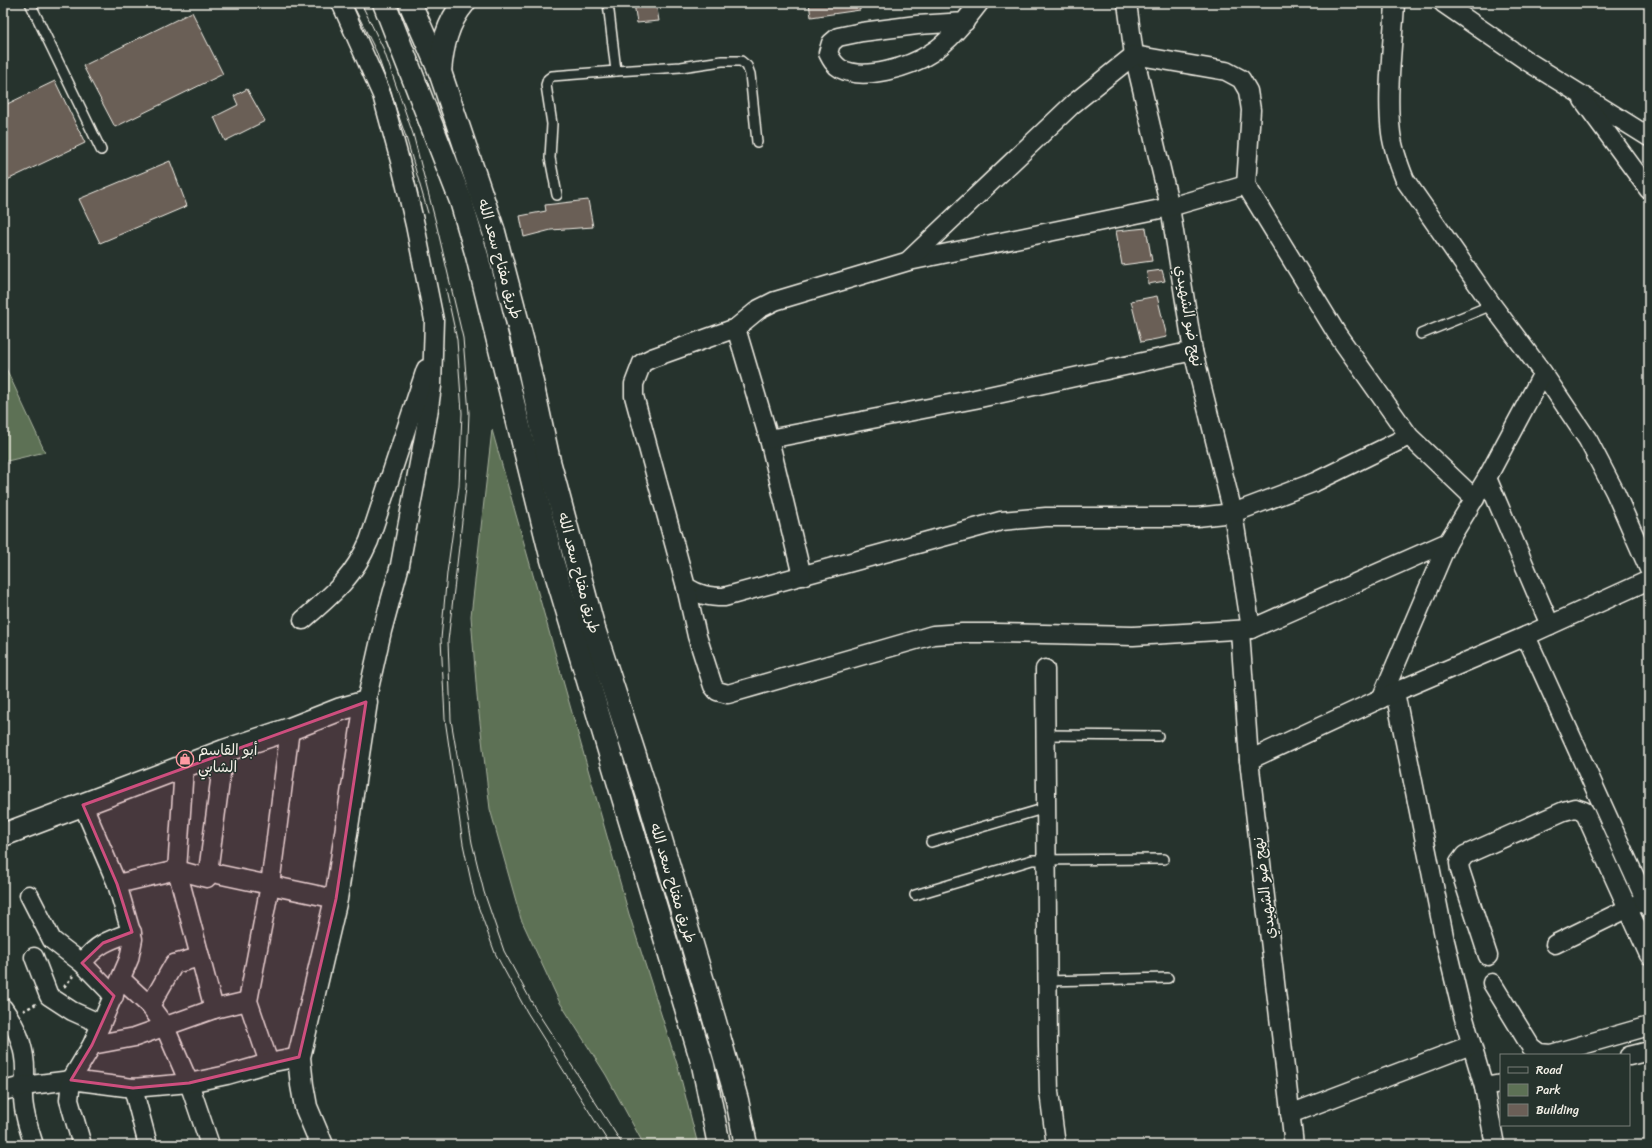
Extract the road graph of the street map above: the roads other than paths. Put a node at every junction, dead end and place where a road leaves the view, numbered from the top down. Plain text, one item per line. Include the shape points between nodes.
1 (30, 3) edge
2 (341, 3) edge
3 (410, 3) edge
4 (464, 3) edge
5 (608, 3) edge
6 (979, 3) edge
7 (1127, 3) edge
8 (1395, 3) edge
9 (1443, 3) edge
10 (392, 4) edge
11 (966, 22) junction
12 (1134, 55) junction
13 (440, 72) junction
14 (616, 72) junction
15 (1578, 93) junction
16 (1649, 137) edge
17 (757, 142) dead end
18 (101, 150) dead end
19 (1246, 185) junction
20 (1648, 187) edge
21 (557, 195) dead end
22 (1170, 207) junction
23 (909, 261) junction
24 (1492, 305) junction
25 (736, 328) junction
26 (1421, 334) dead end
27 (434, 343) junction
28 (1194, 351) junction
29 (1543, 373) junction
30 (1409, 436) junction
31 (769, 439) junction
32 (1487, 478) junction
33 (1475, 499) junction
34 (1233, 513) junction
35 (1448, 542) junction
36 (1649, 569) edge
37 (802, 576) junction
38 (1649, 580) edge
39 (686, 587) junction
40 (303, 620) dead end
41 (1550, 625) junction
42 (1246, 630) junction
43 (1526, 636) junction
44 (1045, 669) dead end
45 (1388, 696) junction
46 (366, 702) junction
47 (290, 729) junction
48 (1045, 735) junction
49 (1158, 736) dead end
50 (224, 751) junction
51 (1249, 760) junction
52 (184, 768) junction
53 (83, 805) junction
54 (1046, 808) junction
55 (3, 835) edge
56 (931, 842) dead end
57 (1164, 858) dead end
58 (1046, 860) junction
59 (177, 870) junction
60 (208, 872) junction
61 (117, 884) junction
62 (270, 884) junction
63 (29, 895) dead end
64 (915, 895) dead end
65 (336, 899) junction
66 (1647, 904) edge
67 (1628, 908) junction
68 (132, 932) junction
69 (1555, 944) dead end
70 (1649, 955) edge
71 (1488, 956) dead end
72 (34, 957) dead end
73 (200, 957) junction
74 (82, 963) junction
75 (1168, 978) dead end
76 (121, 979) junction
77 (1047, 981) junction
78 (1492, 983) dead end
79 (114, 996) junction
80 (248, 1001) junction
81 (150, 1006) junction
82 (214, 1009) junction
83 (7, 1013) edge
84 (101, 1024) junction
85 (164, 1025) junction
86 (1649, 1026) edge
87 (1471, 1044) junction
88 (92, 1045) junction
89 (1649, 1051) edge
90 (1630, 1056) edge
91 (300, 1057) junction
92 (269, 1063) junction
93 (71, 1080) junction
94 (189, 1083) junction
95 (1500, 1084) edge
96 (23, 1086) junction
97 (1484, 1087) junction
98 (133, 1088) junction
99 (3, 1091) edge
100 (1290, 1114) junction
101 (34, 1145) edge
102 (82, 1145) edge
103 (148, 1145) edge
104 (210, 1145) edge
105 (322, 1145) edge
106 (719, 1145) edge
107 (746, 1145) edge
108 (1056, 1145) edge
109 (1294, 1145) edge
110 (1495, 1145) edge

1 - 18 lane
2 - 27 street via 382,95 400,161 427,284 434,320
3 - 13 main road, طريق مفتاح سعد الله
4 - 13 main road via 449,28 442,50
5 - 14 lane
6 - 11 street
7 - 12 street, نهج ضو الشهيدي
8 - 24 street via 1391,134 1404,180
9 - 15 street
10 - 106 main road, طريق مفتاح سعد الله via 477,256 552,560 703,1065
11 - 11 street via 918,61 863,75 841,69 835,65 828,53 831,43 838,37 918,25
12 - 19 street via 1226,71 1241,79 1248,90 1252,110
12 - 22 street, نهج ضو الشهيدي
12 - 23 street via 1073,104
13 - 107 main road, طريق مفتاح سعد الله via 494,232 525,350 549,461 594,628 648,796 715,1022 737,1100
14 - 17 lane via 741,61 747,66 750,74
14 - 21 lane via 552,76 548,79 546,85 552,124 550,158
15 - 16 street
15 - 20 street
19 - 22 street
19 - 30 street via 1337,334
22 - 23 street
22 - 28 street, نهج ضو الشهيدي
23 - 25 street via 775,301 759,309
24 - 26 lane
24 - 29 street
25 - 31 street
25 - 39 street via 642,363 634,384 634,396
27 - 40 street via 361,559 348,578
27 - 46 street via 432,386 422,453 400,565
28 - 31 street via 975,399
28 - 34 street, نهج ضو الشهيدي
29 - 32 street
29 - 36 street via 1602,465
30 - 33 street
30 - 34 street via 1315,482
31 - 37 street
32 - 33 street
32 - 41 street
33 - 35 street
34 - 37 street via 1197,517 1019,518
34 - 42 street, نهج ضو الشهيدي
35 - 42 street
35 - 45 street
37 - 39 street via 724,597 698,594
38 - 41 street
39 - 42 street via 697,636 713,686 716,691 728,694 933,635 996,633 1133,636
41 - 43 street
42 - 51 street, نهج ضو الشهيدي
43 - 45 street
43 - 66 street
44 - 48 street
45 - 51 street
45 - 87 street
46 - 47 main road
46 - 65 main road
47 - 50 main road
47 - 62 street
48 - 49 lane
48 - 54 street
50 - 52 main road
50 - 60 street
51 - 100 street, نهج ضو الشهيدي
52 - 53 main road
52 - 59 street
53 - 55 main road
53 - 61 street
54 - 56 lane
54 - 58 street
57 - 58 lane
58 - 64 lane via 1032,860
58 - 77 street
59 - 60 street via 207,878
59 - 61 street
59 - 73 street
60 - 62 street
61 - 68 street
62 - 65 street
62 - 80 street
63 - 74 street via 52,940
65 - 91 main road
66 - 67 street
67 - 69 street
67 - 70 street
67 - 71 street via 1584,811 1575,808 1564,811 1465,855 1459,862
68 - 74 street via 103,943
68 - 76 street via 133,946
72 - 84 street via 52,998 72,1011
73 - 81 street via 174,964
73 - 82 street
74 - 79 street
75 - 77 lane
76 - 79 street
76 - 81 street
77 - 108 street via 1050,1092
78 - 86 street via 1531,1047 1539,1053 1551,1054
79 - 84 street
80 - 82 street
80 - 92 street
81 - 85 street
82 - 85 street
83 - 96 street via 24,1054
84 - 88 street
85 - 88 street via 135,1036
85 - 94 street
87 - 97 street
87 - 100 street
88 - 93 street
89 - 90 street
91 - 92 street
91 - 105 main road via 306,1106
92 - 94 street
93 - 96 street
93 - 98 street
93 - 102 street via 69,1100
94 - 98 street
94 - 104 street
95 - 97 street
96 - 99 street
96 - 101 street via 23,1098
97 - 110 street
98 - 103 street
100 - 109 street, نهج ضو الشهيدي

